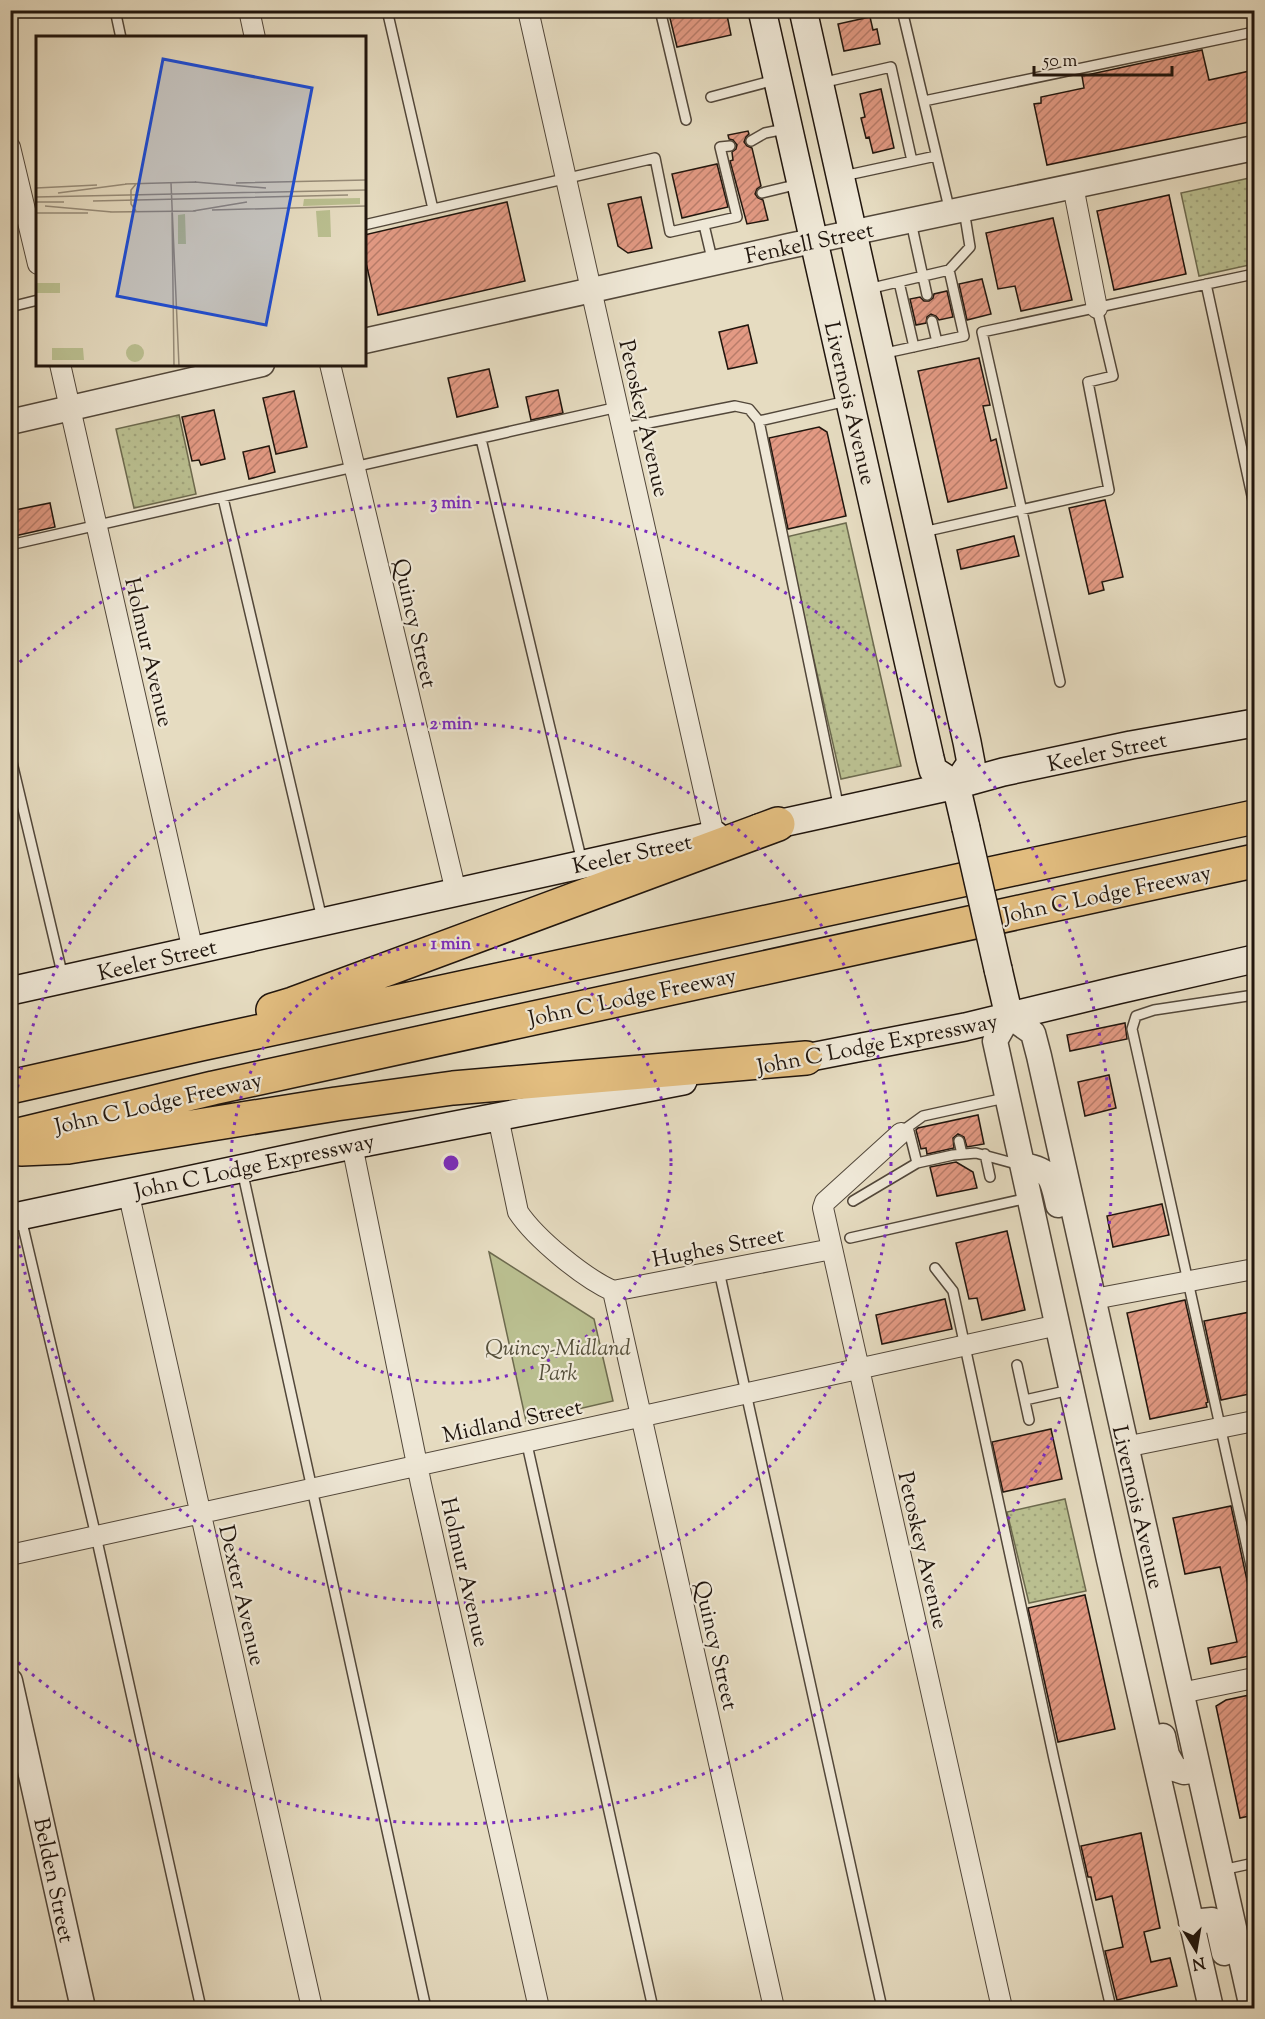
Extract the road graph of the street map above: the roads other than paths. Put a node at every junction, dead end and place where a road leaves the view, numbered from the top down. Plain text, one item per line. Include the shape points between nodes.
1 (115, 10) edge
2 (249, 10) edge
3 (387, 10) edge
4 (528, 10) edge
5 (660, 10) edge
6 (762, 10) edge
7 (803, 10) edge
8 (903, 10) edge
9 (1254, 32) edge
10 (121, 36) edge
11 (255, 36) edge
12 (777, 80) junction
13 (819, 83) junction
14 (711, 97) dead end
15 (924, 101) junction
16 (686, 120) dead end
17 (788, 129) junction
18 (751, 141) dead end
19 (730, 146) dead end
20 (1254, 148) edge
21 (11, 150) edge
22 (936, 156) junction
23 (912, 161) junction
24 (840, 176) junction
25 (566, 178) junction
26 (801, 184) junction
27 (1073, 186) junction
28 (762, 193) dead end
29 (433, 209) junction
30 (957, 210) junction
31 (910, 220) junction
32 (366, 225) edge
33 (704, 225) junction
34 (853, 232) junction
35 (814, 240) junction
36 (36, 256) edge
37 (713, 263) junction
38 (949, 270) junction
39 (1254, 274) edge
40 (923, 277) junction
41 (899, 282) junction
42 (1206, 284) junction
43 (866, 289) junction
44 (592, 290) junction
45 (927, 295) dead end
46 (36, 300) edge
47 (10, 307) edge
48 (1098, 308) junction
49 (830, 310) junction
50 (932, 321) dead end
51 (366, 341) edge
52 (937, 342) junction
53 (914, 347) junction
54 (880, 355) junction
55 (60, 366) edge
56 (253, 366) edge
57 (330, 366) edge
58 (850, 401) junction
59 (618, 407) junction
60 (70, 408) junction
61 (759, 421) junction
62 (10, 422) edge
63 (623, 428) junction
64 (481, 439) junction
65 (354, 468) junction
66 (223, 498) junction
67 (1254, 505) edge
68 (1021, 511) junction
69 (96, 527) junction
70 (920, 533) junction
71 (10, 545) edge
72 (932, 587) junction
73 (1060, 682) dead end
74 (1250, 726) edge
75 (10, 754) edge
76 (956, 785) junction
77 (839, 810) junction
78 (1254, 817) edge
79 (778, 824) junction
80 (714, 835) junction
81 (1254, 861) edge
82 (582, 864) junction
83 (456, 892) junction
84 (322, 922) junction
85 (193, 951) junction
86 (1254, 959) edge
87 (64, 980) junction
88 (10, 992) edge
89 (1254, 995) edge
90 (1009, 1016) junction
91 (807, 1058) junction
92 (104, 1066) junction
93 (10, 1087) edge
94 (1008, 1098) junction
95 (969, 1105) junction
96 (951, 1109) junction
97 (932, 1113) junction
98 (498, 1117) junction
99 (972, 1117) dead end
100 (954, 1120) dead end
101 (934, 1125) dead end
102 (905, 1130) junction
103 (10, 1137) edge
104 (959, 1141) dead end
105 (352, 1145) junction
106 (939, 1145) dead end
107 (10, 1150) edge
108 (981, 1151) junction
109 (962, 1154) junction
110 (942, 1157) junction
111 (917, 1163) junction
112 (1023, 1165) junction
113 (241, 1168) junction
114 (856, 1174) junction
115 (990, 1177) dead end
116 (872, 1189) junction
117 (128, 1191) junction
118 (1030, 1197) junction
119 (853, 1201) dead end
120 (16, 1217) edge
121 (850, 1238) dead end
122 (832, 1248) junction
123 (935, 1268) dead end
124 (1254, 1269) edge
125 (719, 1271) junction
126 (1189, 1281) junction
127 (614, 1291) junction
128 (1094, 1299) junction
129 (1058, 1324) junction
130 (964, 1345) junction
131 (1017, 1365) dead end
132 (859, 1369) junction
133 (1111, 1379) junction
134 (1073, 1390) junction
135 (747, 1393) junction
136 (1025, 1400) junction
137 (641, 1416) junction
138 (1029, 1419) dead end
139 (1254, 1421) edge
140 (1221, 1428) junction
141 (526, 1440) junction
142 (1125, 1447) junction
143 (418, 1465) junction
144 (310, 1489) junction
145 (201, 1514) junction
146 (96, 1536) junction
147 (10, 1556) edge
148 (1109, 1560) junction
149 (1254, 1579) edge
150 (1254, 1678) edge
151 (10, 1681) edge
152 (1181, 1694) junction
153 (1198, 1770) junction
154 (1254, 1863) edge
155 (1220, 1870) junction
156 (1191, 1922) junction
157 (83, 2008) edge
158 (201, 2008) edge
159 (312, 2008) edge
160 (426, 2008) edge
161 (539, 2008) edge
162 (653, 2008) edge
163 (774, 2008) edge
164 (882, 2008) edge
165 (1002, 2008) edge
166 (1111, 2008) edge
167 (1211, 2008) edge
168 (1236, 2008) edge
169 (1251, 2008) edge

1 - 10 lane
2 - 11 street
3 - 29 lane
4 - 25 street, Petoskey Avenue
5 - 16 lane
6 - 12 main road, Livernois Avenue
7 - 13 main road, Livernois Avenue
8 - 15 lane
9 - 15 lane
12 - 14 lane
12 - 17 main road, Livernois Avenue
13 - 23 lane via 891,67
13 - 24 main road, Livernois Avenue
15 - 22 lane
17 - 18 lane via 765,133
17 - 26 main road, Livernois Avenue
19 - 33 lane via 720,147 737,199 737,217
20 - 27 street, Fenkell Street
21 - 36 street
22 - 23 lane
22 - 30 lane
23 - 24 lane
24 - 34 main road, Livernois Avenue
25 - 29 lane
25 - 33 lane via 655,158 670,232
25 - 44 street, Petoskey Avenue
26 - 28 lane
26 - 35 main road, Livernois Avenue
27 - 30 street, Fenkell Street
27 - 48 street
29 - 32 lane
30 - 31 street, Fenkell Street
30 - 38 lane via 970,247
31 - 34 street, Fenkell Street
31 - 40 lane
33 - 37 lane
34 - 35 street, Fenkell Street
34 - 43 main road, Livernois Avenue
35 - 37 street, Fenkell Street
35 - 49 main road, Livernois Avenue
37 - 44 street, Fenkell Street
38 - 40 lane
38 - 52 lane via 964,336
39 - 42 lane
40 - 41 lane
40 - 45 lane
41 - 43 lane
41 - 53 lane
42 - 48 lane
42 - 67 lane
43 - 54 main road, Livernois Avenue
44 - 51 street, Fenkell Street
44 - 59 street, Petoskey Avenue
46 - 47 lane
48 - 68 lane via 1113,376 1088,382 1109,490
48 - 68 lane via 982,333
49 - 58 main road, Livernois Avenue
49 - 72 main road via 858,374 904,580 912,590
50 - 52 lane
52 - 53 lane
53 - 54 lane
54 - 70 main road, Livernois Avenue
55 - 60 street, Holmur Avenue
56 - 60 street
57 - 65 street, Quincy Street
58 - 61 lane
58 - 76 main road, Livernois Avenue via 933,770
59 - 63 street, Petoskey Avenue
59 - 64 lane
60 - 62 street
60 - 69 street, Holmur Avenue
61 - 63 lane via 749,409 735,406
61 - 77 lane
63 - 80 street, Petoskey Avenue
64 - 65 lane
64 - 82 lane
65 - 66 lane
65 - 83 street, Quincy Street
66 - 69 lane
66 - 84 lane
68 - 70 lane
68 - 73 lane
69 - 71 lane
69 - 85 street, Holmur Avenue
70 - 72 main road, Livernois Avenue
72 - 76 main road, Livernois Avenue via 971,763
74 - 76 main road, Keeler Street via 1131,745
75 - 87 lane
76 - 77 main road, Keeler Street
76 - 90 main road, bridge
77 - 79 main road, Keeler Street
78 - 92 highway, John C Lodge Freeway
79 - 80 main road, Keeler Street
79 - 92 highway via 293,1004 192,1033
80 - 82 main road, Keeler Street
81 - 103 highway, John C Lodge Freeway via 225,1085
82 - 83 main road, Keeler Street
83 - 84 main road, Keeler Street
84 - 85 main road, Keeler Street
85 - 87 main road, Keeler Street
86 - 90 main road, John C Lodge Expressway
87 - 88 main road, Keeler Street
89 - 126 lane via 1154,1010 1136,1016 1132,1029
90 - 91 main road, John C Lodge Expressway
90 - 94 street, Livernois Avenue via 995,1041
90 - 128 street, Livernois Avenue via 1033,1034
91 - 98 main road, John C Lodge Expressway
91 - 107 highway via 453,1088 68,1146
92 - 93 highway, John C Lodge Freeway
94 - 95 lane
94 - 112 street, Livernois Avenue
95 - 96 lane
95 - 99 lane
96 - 97 lane
96 - 100 lane
97 - 101 lane
97 - 102 lane
98 - 105 main road, John C Lodge Expressway
98 - 127 street via 518,1212 526,1224 571,1263
102 - 111 lane
102 - 114 street, Petoskey Avenue
104 - 109 lane
105 - 113 main road, John C Lodge Expressway
105 - 143 street, Holmur Avenue
106 - 110 lane
108 - 109 lane
108 - 112 lane
108 - 115 lane
109 - 110 lane
110 - 111 lane
111 - 116 lane
112 - 118 street, Livernois Avenue
112 - 133 street via 1046,1171 1051,1178 1082,1313
113 - 117 main road, John C Lodge Expressway
113 - 144 lane
114 - 116 lane
114 - 122 street, Petoskey Avenue via 825,1202 823,1209
116 - 119 lane
117 - 120 main road, John C Lodge Expressway
117 - 145 street, Dexter Avenue
118 - 121 lane
118 - 129 street, Livernois Avenue
120 - 146 lane
122 - 125 street, Hughes Street
122 - 132 street, Petoskey Avenue
123 - 130 lane via 953,1291
124 - 126 street
125 - 127 street, Hughes Street
125 - 135 lane
126 - 128 street
126 - 140 lane
127 - 137 street, Quincy Street
128 - 133 street, Livernois Avenue
129 - 130 street, Midland Street
129 - 134 street, Livernois Avenue
130 - 132 street, Midland Street
130 - 166 lane
131 - 136 lane
132 - 135 street, Midland Street
132 - 165 street, Petoskey Avenue
133 - 142 street, Livernois Avenue
134 - 136 lane
134 - 148 street, Livernois Avenue
135 - 137 street, Midland Street
135 - 164 lane
136 - 138 lane
137 - 141 street, Midland Street
137 - 163 street, Quincy Street
139 - 140 street
140 - 142 street
140 - 149 lane
141 - 143 street, Midland Street
141 - 162 lane
142 - 152 street, Livernois Avenue
143 - 144 street, Midland Street
143 - 161 street, Holmur Avenue
144 - 145 street, Midland Street
144 - 160 lane
145 - 146 street, Midland Street
145 - 159 street, Dexter Avenue
146 - 147 street, Midland Street
146 - 158 lane
148 - 153 street via 1139,1627 1171,1764 1179,1772
148 - 156 street, Livernois Avenue
150 - 152 street
151 - 157 street, Belden Street
152 - 153 street, Livernois Avenue
153 - 155 street, Livernois Avenue
154 - 155 lane
155 - 169 street, Livernois Avenue via 1243,1955
156 - 167 street, Livernois Avenue
156 - 168 street via 1212,1920 1218,1926

